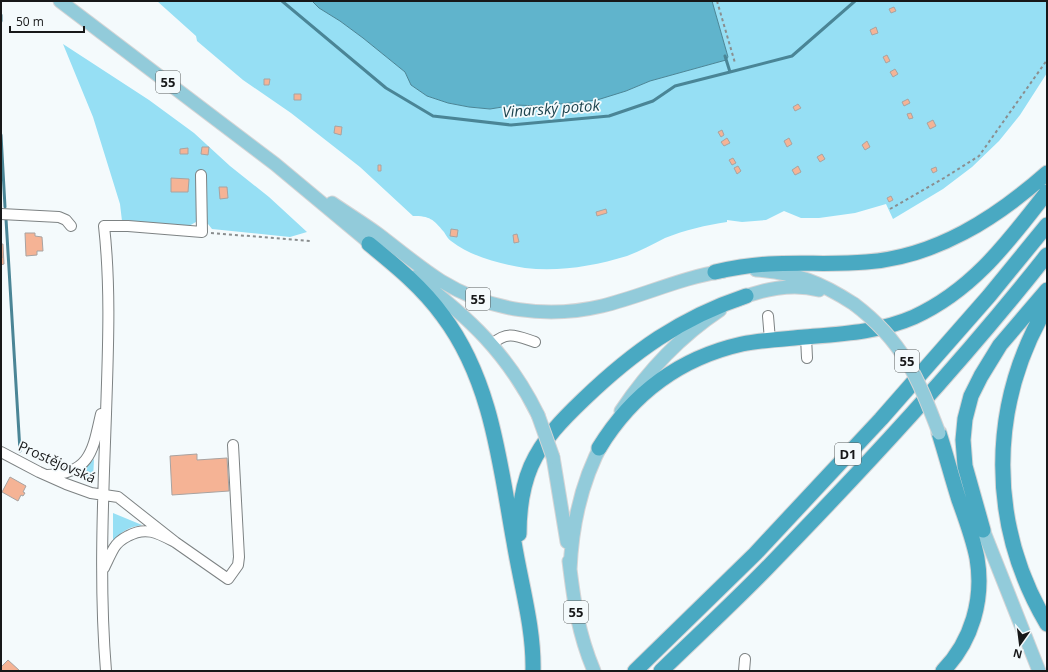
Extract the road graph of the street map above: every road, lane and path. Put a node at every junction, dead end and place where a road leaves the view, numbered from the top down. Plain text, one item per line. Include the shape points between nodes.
1 (60, 1) edge
2 (717, 1) edge
3 (1047, 60) edge
4 (735, 63) dead end
5 (275, 164) junction
6 (1047, 173) edge
7 (201, 175) dead end
8 (1047, 192) edge
9 (890, 209) dead end
10 (1, 214) edge
11 (1047, 225) edge
12 (71, 226) dead end
13 (202, 232) junction
14 (311, 241) dead end
15 (369, 244) junction
16 (1047, 255) edge
17 (716, 272) junction
18 (1047, 290) edge
19 (746, 296) junction
20 (854, 304) junction
21 (1047, 306) edge
22 (768, 316) dead end
23 (806, 337) junction
24 (770, 340) junction
25 (535, 342) dead end
26 (492, 344) junction
27 (807, 358) dead end
28 (106, 393) junction
29 (939, 433) junction
30 (233, 445) dead end
31 (599, 448) junction
32 (1, 452) edge
33 (45, 475) junction
34 (103, 496) junction
35 (983, 530) junction
36 (175, 542) junction
37 (570, 570) junction
38 (102, 572) junction
39 (524, 590) junction
40 (1047, 624) edge
41 (745, 659) dead end
42 (106, 671) edge
43 (533, 671) edge
44 (594, 671) edge
45 (635, 671) edge
46 (661, 671) edge
47 (744, 671) edge
48 (943, 671) edge
49 (1039, 671) edge

1 - 5 main road, 55
2 - 4 path
3 - 9 path via 979,156
5 - 15 main road, 55
5 - 17 main road, 55 via 440,280 475,298 512,309 560,312 588,309
6 - 17 highway via 987,220 951,239 913,254 866,262 770,264
7 - 13 street
8 - 23 highway via 988,265 939,304 882,328
10 - 12 street via 59,217
11 - 45 highway, D1 via 989,296 876,425 755,554
13 - 14 path
13 - 28 street via 104,226 108,316
15 - 26 main road, 55 via 451,304
15 - 39 highway via 433,302 471,362 495,437
16 - 46 highway, D1 via 1005,308 895,433 766,568
17 - 20 main road, 55 via 756,270 793,275 826,288
18 - 35 highway via 1000,345 971,396 963,440 965,466
19 - 20 main road, 55 via 782,288 804,287 824,291
19 - 31 main road, 55 via 713,314 659,362 629,398
19 - 39 highway via 696,316 652,342 592,392 546,440 531,466 521,501 519,537
20 - 29 main road, 55, bridge via 878,324 897,345 927,402
21 - 40 highway via 1028,342 1013,383 1006,414 1002,474 1006,513 1015,552 1029,590
22 - 24 street
23 - 24 highway
23 - 27 street
24 - 31 highway via 716,351 669,374 637,399
25 - 26 street via 507,335 498,338
26 - 37 main road, 55, bridge via 519,380 538,415 553,457
28 - 33 street via 88,458 77,468 67,472
28 - 34 street
29 - 35 main road, 55
29 - 48 highway via 974,548 979,580 976,609 968,634 955,657
30 - 36 street via 240,557 238,565 228,579
31 - 37 main road, 55 via 588,472 578,506
32 - 33 street, Prostějovská
33 - 34 street, Prostějovská
34 - 36 street, Prostějovská via 118,497
34 - 38 street
35 - 49 main road, 55
36 - 38 street via 148,531 136,532 122,539 114,547
37 - 44 main road, 55 via 577,619
38 - 42 street
39 - 43 highway
41 - 47 street

